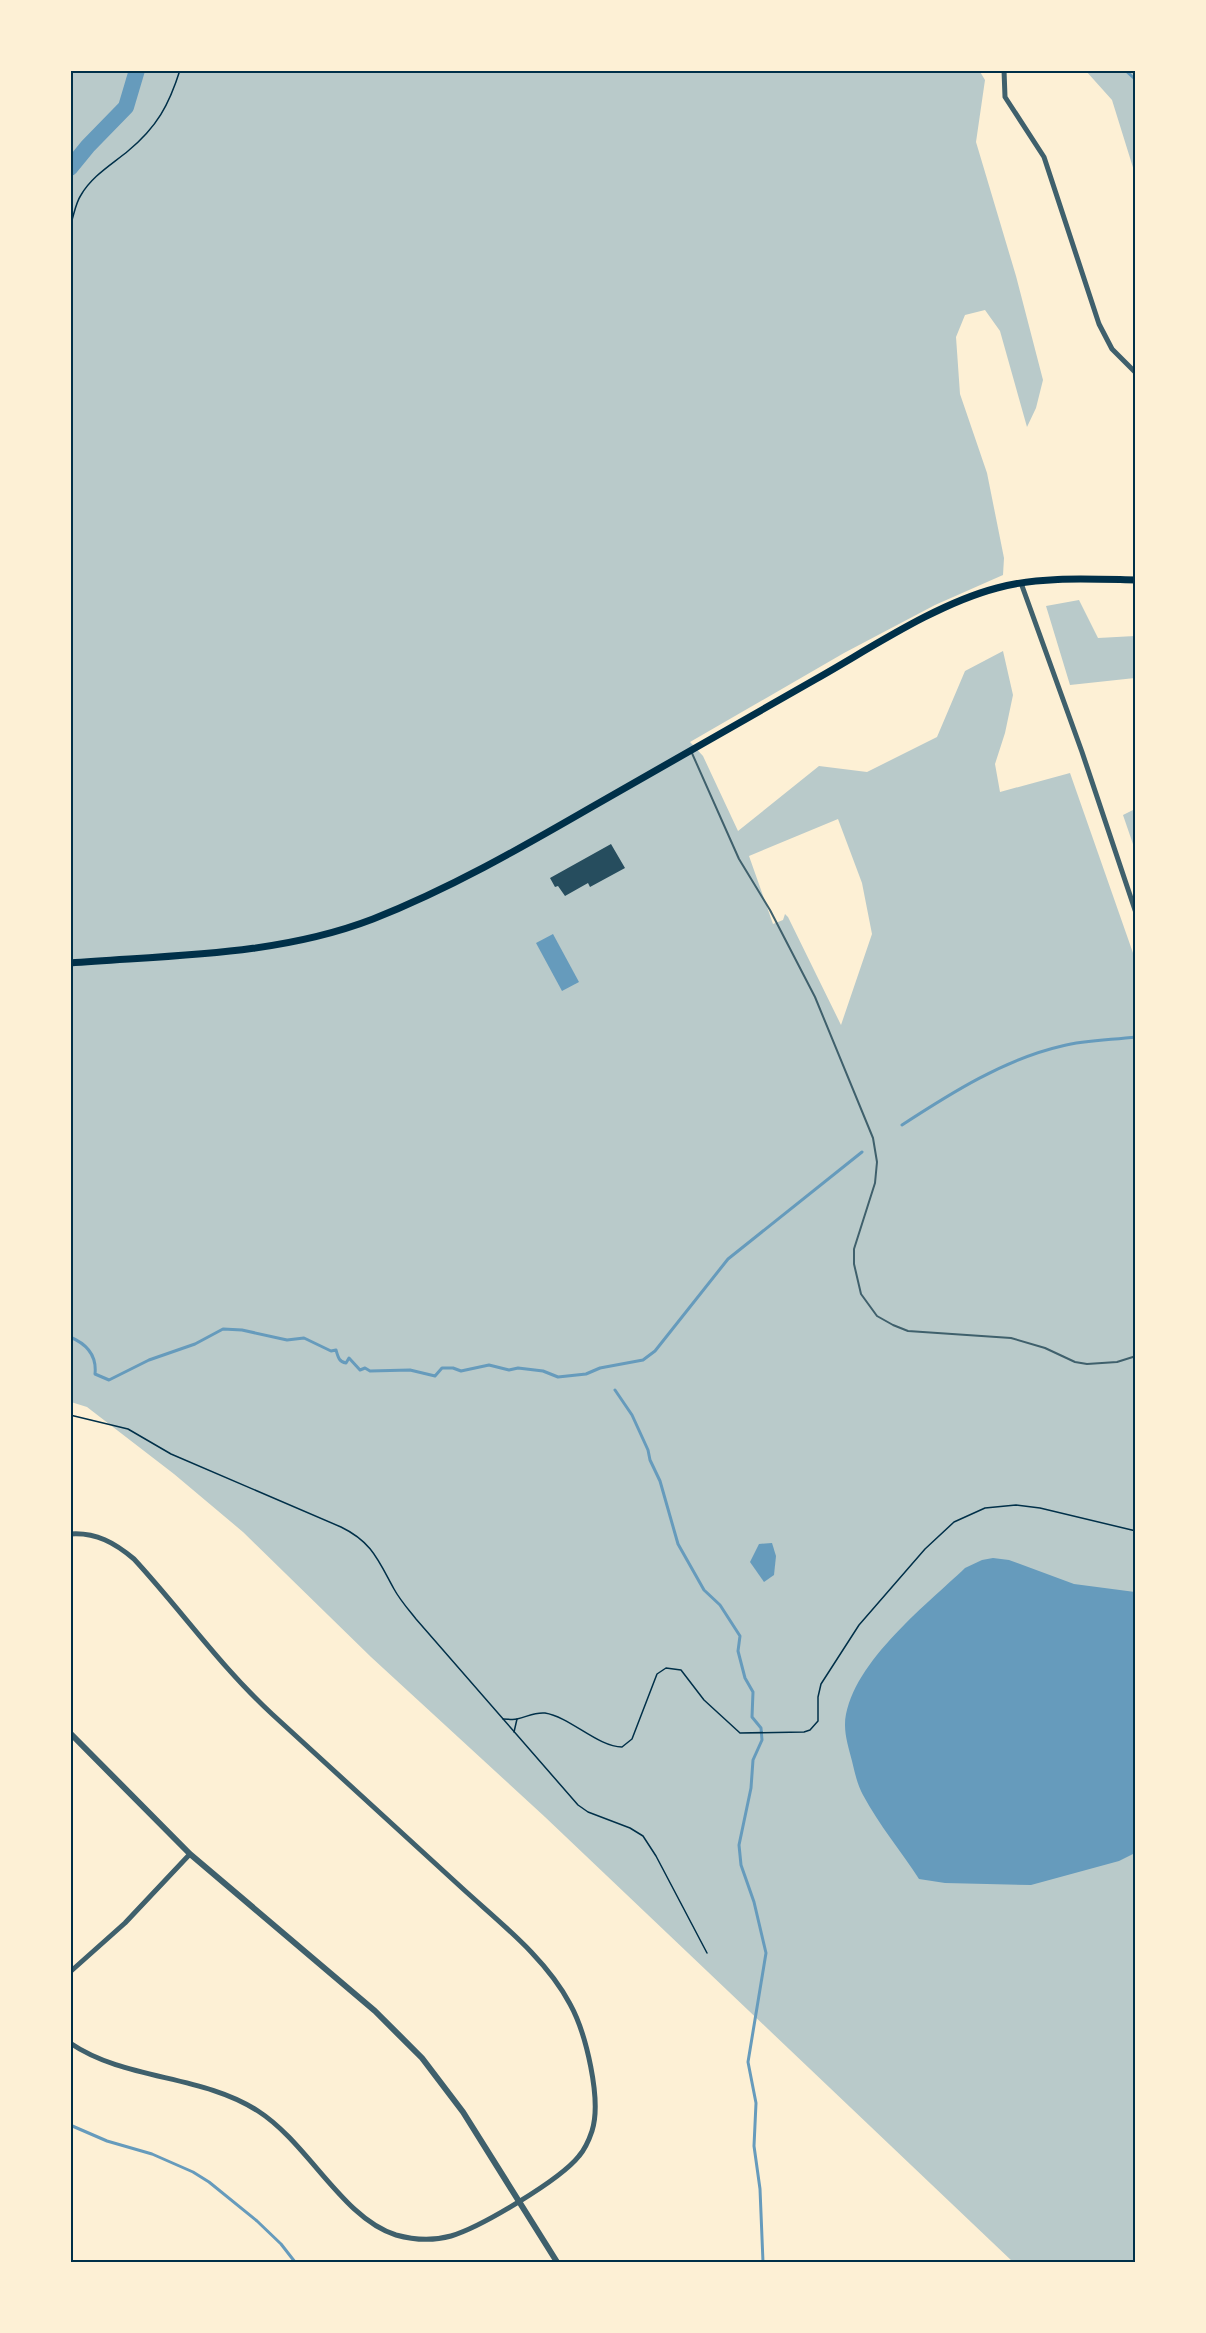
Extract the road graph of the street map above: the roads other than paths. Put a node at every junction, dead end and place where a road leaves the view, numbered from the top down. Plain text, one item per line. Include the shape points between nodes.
1 (1004, 70) edge
2 (1136, 373) edge
3 (1136, 580) edge
4 (1021, 583) junction
5 (691, 751) junction
6 (1136, 913) edge
7 (70, 963) edge
8 (1136, 1356) edge
9 (70, 1534) edge
10 (70, 1733) edge
11 (190, 1854) junction
12 (70, 1972) edge
13 (70, 2043) edge
14 (519, 2201) junction
15 (557, 2262) edge

1 - 2 street via 1005,97 1044,157 1099,324 1112,349
3 - 4 main road
4 - 5 main road via 982,592 926,618
4 - 6 street
5 - 7 main road via 462,879 344,930 288,945
5 - 8 lane via 743,866 815,997 873,1138 875,1183 854,1257 859,1287 868,1305 885,1321 908,1331 1011,1338 1087,1364
9 - 14 street via 104,1538 129,1555 243,1686 528,1950 571,2004 596,2096 595,2120 587,2144 576,2160
10 - 11 street
11 - 12 street via 125,1923
11 - 14 street via 375,2011 422,2058 463,2112
13 - 14 street via 87,2054 241,2101 287,2134 361,2216 397,2235 426,2240 450,2237 484,2223
14 - 15 street

